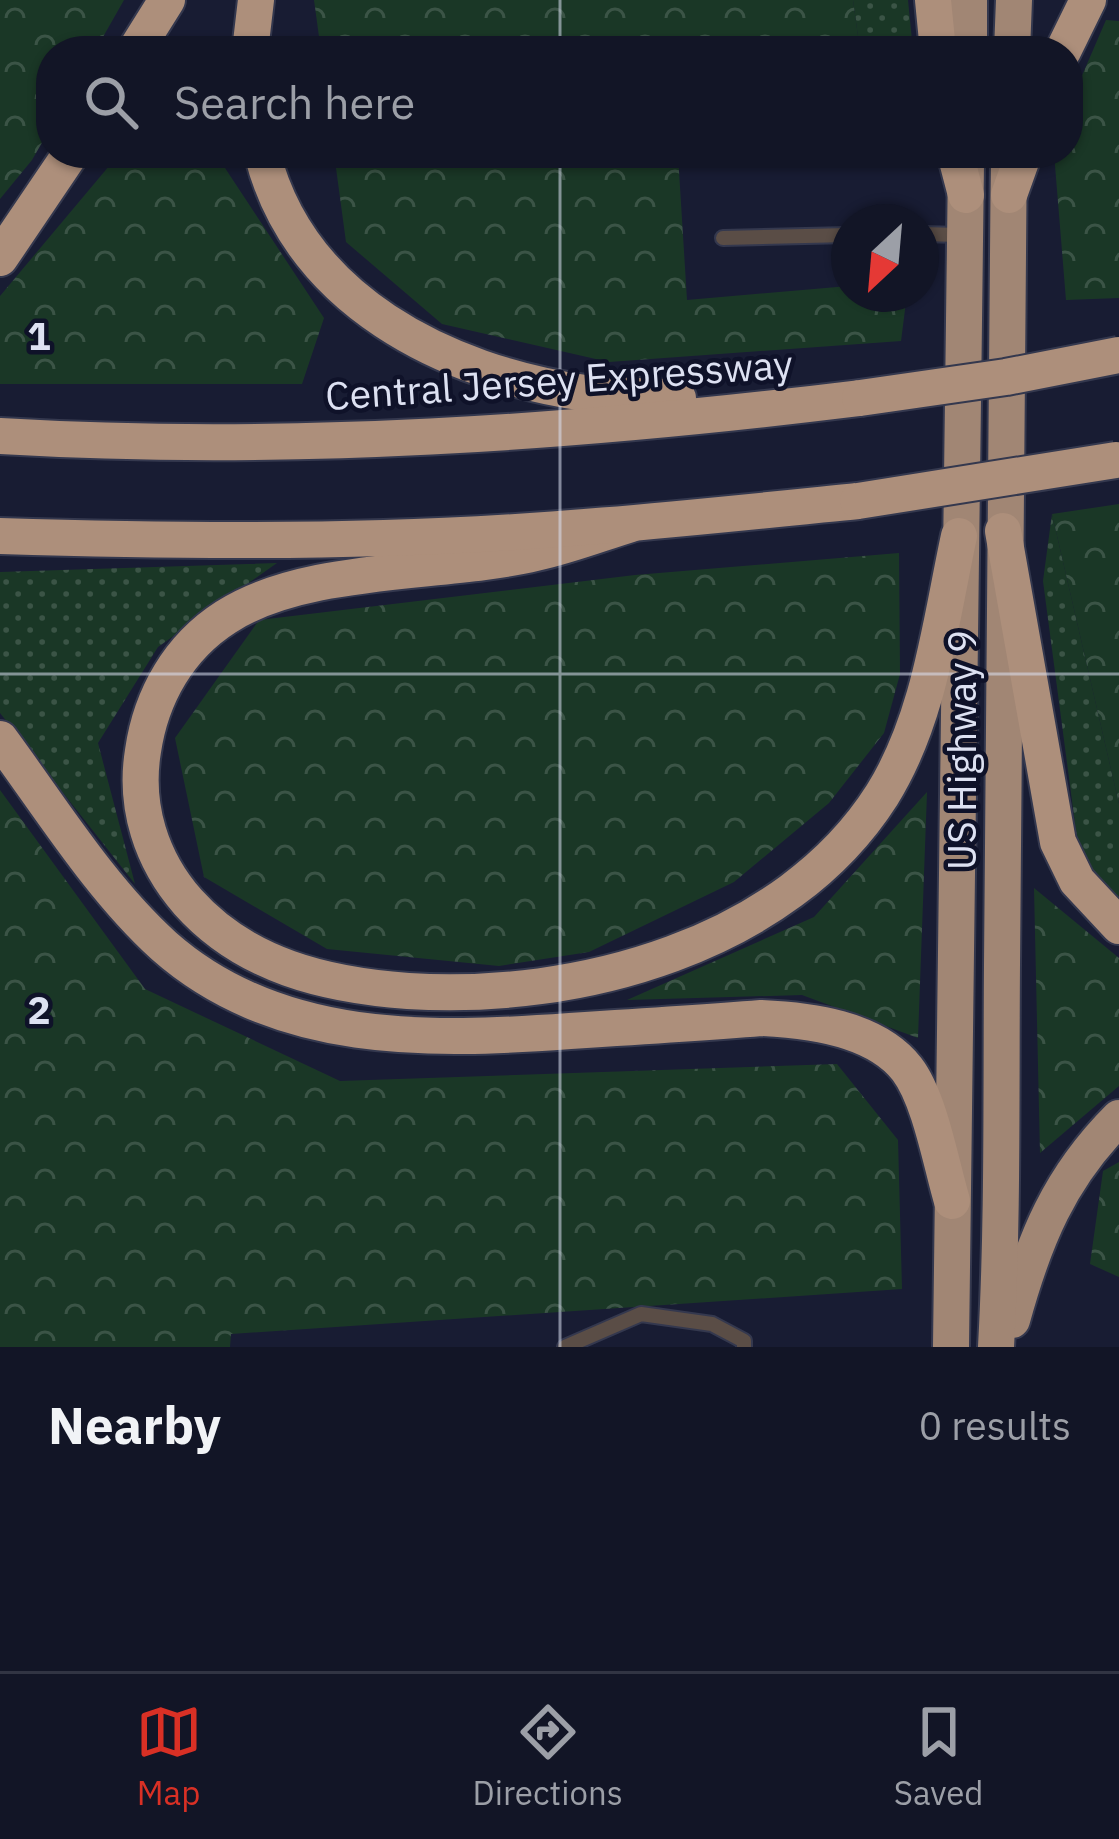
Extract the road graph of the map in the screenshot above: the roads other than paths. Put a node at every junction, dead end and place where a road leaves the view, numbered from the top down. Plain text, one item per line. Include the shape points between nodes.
1 (167, 0) edge
2 (256, 0) edge
3 (933, 0) edge
4 (970, 0) edge
5 (1014, 0) edge
6 (1088, 0) edge
7 (144, 36) edge
8 (252, 36) edge
9 (937, 36) edge
10 (969, 36) edge
11 (1013, 36) edge
12 (1070, 36) edge
13 (61, 168) edge
14 (267, 168) edge
15 (959, 168) edge
16 (967, 168) edge
17 (1009, 168) edge
18 (1019, 168) edge
19 (966, 195) junction
20 (1009, 195) junction
21 (939, 234) edge
22 (831, 235) edge
23 (965, 235) junction
24 (723, 238) dead end
25 (0, 258) edge
26 (1119, 355) edge
27 (759, 411) junction
28 (0, 436) edge
29 (1118, 460) edge
30 (631, 524) junction
31 (1003, 531) junction
32 (0, 536) edge
33 (958, 536) junction
34 (0, 739) edge
35 (1119, 926) edge
36 (1119, 1118) edge
37 (952, 1201) junction
38 (565, 1347) edge
39 (744, 1347) edge
40 (951, 1347) edge
41 (1001, 1347) edge

1 - 7 highway
2 - 8 highway
3 - 9 highway
4 - 10 highway
5 - 11 highway
6 - 12 highway
13 - 25 highway
14 - 27 highway via 315,257 367,310 414,340 526,381
15 - 19 highway
16 - 19 highway, US Highway 9
17 - 20 highway, US Highway 9
18 - 20 highway
19 - 23 highway, US Highway 9
20 - 31 highway, US Highway 9
21 - 23 lane
22 - 24 lane
23 - 33 highway, US Highway 9
26 - 27 highway, Central Jersey Expressway, bridge
27 - 28 highway, Central Jersey Expressway via 410,437
29 - 30 highway, bridge via 858,501
30 - 32 highway via 198,542
30 - 33 highway via 535,554 297,590 244,606 198,638 160,692 141,763 148,832 181,895 227,939 277,965 405,991 577,980 722,931 836,853 880,797 923,704
31 - 35 highway via 1058,842 1077,881
31 - 41 highway, US Highway 9
33 - 37 highway, US Highway 9
34 - 37 highway via 140,922 193,968 254,1002 326,1025 425,1037 761,1018 831,1027 907,1069
36 - 41 highway via 1049,1209
37 - 40 highway, US Highway 9
38 - 39 lane via 641,1314 712,1324

